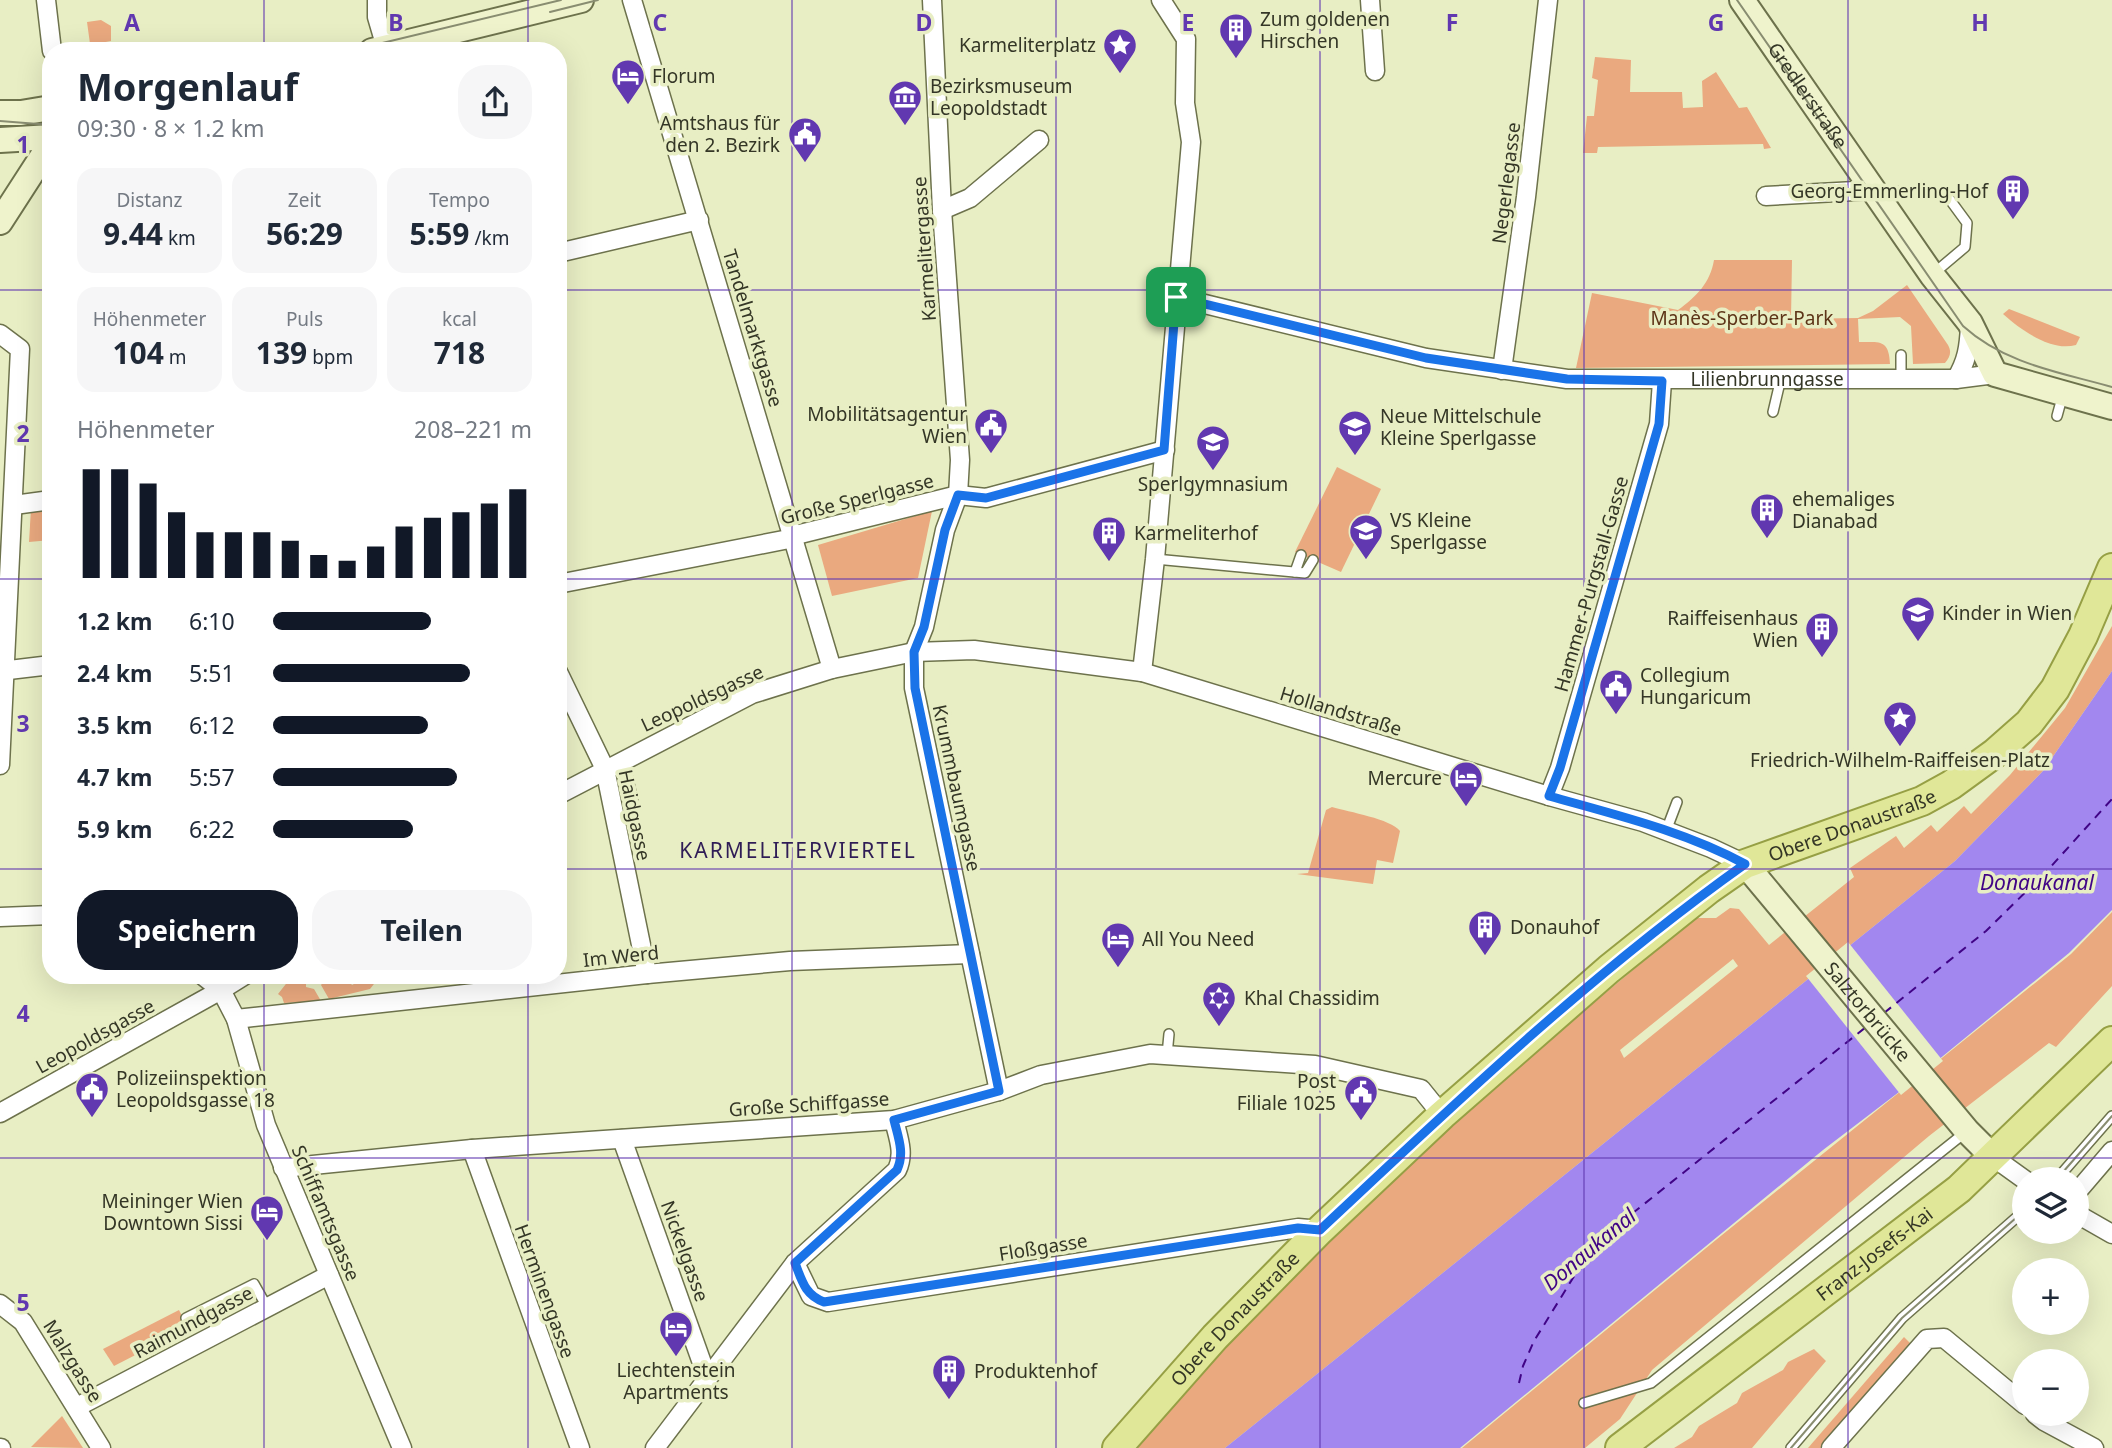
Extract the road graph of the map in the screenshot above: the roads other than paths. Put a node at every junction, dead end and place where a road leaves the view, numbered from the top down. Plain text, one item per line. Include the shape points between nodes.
1 (46, 0) edge
2 (377, 0) edge
3 (581, 0) edge
4 (632, 0) edge
5 (932, 0) edge
6 (1161, 0) edge
7 (1370, 0) edge
8 (1548, 0) edge
9 (1742, 0) edge
10 (515, 8) edge
11 (51, 42) edge
12 (381, 42) edge
13 (407, 42) edge
14 (1375, 71) dead end
15 (0, 115) edge
16 (42, 123) edge
17 (42, 129) edge
18 (0, 140) edge
19 (1039, 140) dead end
20 (42, 141) edge
21 (1873, 190) junction
22 (1766, 196) dead end
23 (942, 210) junction
24 (699, 220) junction
25 (0, 222) edge
26 (567, 251) edge
27 (1932, 275) junction
28 (1176, 297) junction
29 (1970, 323) junction
30 (0, 334) edge
31 (1901, 355) dead end
32 (1502, 370) junction
33 (1995, 374) junction
34 (1781, 378) junction
35 (1901, 379) junction
36 (1956, 379) junction
37 (1662, 381) junction
38 (2112, 407) edge
39 (1773, 412) dead end
40 (1164, 450) junction
41 (958, 495) junction
42 (42, 501) edge
43 (13, 505) junction
44 (794, 538) junction
45 (1301, 555) dead end
46 (1155, 559) junction
47 (1313, 560) dead end
48 (2112, 568) edge
49 (1295, 572) junction
50 (567, 582) edge
51 (914, 652) junction
52 (42, 666) edge
53 (832, 669) junction
54 (3, 672) edge
55 (1142, 672) junction
56 (567, 691) edge
57 (624, 760) junction
58 (0, 765) edge
59 (605, 769) junction
60 (567, 790) edge
61 (1549, 796) junction
62 (634, 802) dead end
63 (1677, 802) dead end
64 (1666, 831) junction
65 (1745, 864) junction
66 (42, 915) edge
67 (0, 917) edge
68 (970, 954) junction
69 (647, 974) junction
70 (567, 983) edge
71 (213, 984) edge
72 (231, 984) edge
73 (554, 984) edge
74 (221, 990) junction
75 (236, 1018) junction
76 (1169, 1034) dead end
77 (2112, 1041) edge
78 (1167, 1055) junction
79 (999, 1091) junction
80 (0, 1113) edge
81 (1442, 1115) junction
82 (2112, 1116) edge
83 (894, 1120) junction
84 (1962, 1125) junction
85 (622, 1139) junction
86 (472, 1149) junction
87 (2112, 1151) edge
88 (1993, 1157) junction
89 (2067, 1167) edge
90 (283, 1168) junction
91 (2012, 1171) edge
92 (2089, 1178) edge
93 (2012, 1221) edge
94 (2089, 1221) edge
95 (1320, 1230) junction
96 (2112, 1234) edge
97 (795, 1263) junction
98 (329, 1275) junction
99 (0, 1304) edge
100 (267, 1307) junction
101 (186, 1318) dead end
102 (707, 1377) junction
103 (2012, 1394) edge
104 (1584, 1403) dead end
105 (77, 1407) junction
106 (2053, 1426) edge
107 (2083, 1446) edge
108 (102, 1448) edge
109 (402, 1448) edge
110 (580, 1448) edge
111 (655, 1448) edge
112 (1117, 1448) edge
113 (1620, 1448) edge
114 (1791, 1448) edge
115 (1831, 1448) edge

1 - 11 street
2 - 12 street
3 - 10 street
4 - 24 street, Tandelmarktgasse
5 - 23 street, Karmelitergasse
6 - 28 street via 1188,46
7 - 14 street
8 - 32 street, Negerlegasse
9 - 21 street, Gredlerstraße
10 - 13 street
15 - 16 street via 22,113
17 - 18 street
19 - 23 street via 970,198
20 - 25 street
21 - 22 street
21 - 27 street, Gredlerstraße
21 - 27 lane via 1945,193 1967,223 1965,247
23 - 41 street, Karmelitergasse via 960,460
24 - 26 street
24 - 44 street, Tandelmarktgasse
27 - 29 street, Gredlerstraße
28 - 32 street, Lilienbrunngasse via 1426,358
28 - 40 street
29 - 33 street, Gredlerstraße
29 - 36 street via 1970,348
30 - 43 street via 20,349
31 - 35 lane
32 - 37 street, Lilienbrunngasse via 1567,379
33 - 36 street, Lilienbrunngasse
33 - 38 street, Lilienbrunngasse via 2060,404
34 - 35 street, Lilienbrunngasse
34 - 37 street, Lilienbrunngasse
34 - 39 lane
35 - 36 street, Lilienbrunngasse
37 - 61 street, Hammer-Purgstall-Gasse via 1659,424
40 - 41 street, Große Sperlgasse via 986,498
40 - 46 street
41 - 44 street, Große Sperlgasse
41 - 51 street, Krummbaumgasse
42 - 43 street
43 - 54 street
44 - 50 street, Große Sperlgasse
44 - 53 street, Tandelmarktgasse
45 - 49 lane
46 - 49 lane
46 - 55 street
47 - 49 lane via 1305,573
48 - 65 main road, Obere Donaustraße via 2055,688 2029,723 1996,753 1922,801
51 - 53 street, Leopoldsgasse
51 - 55 street, Hollandstraße via 974,650
51 - 68 street, Krummbaumgasse via 915,688
52 - 54 street
53 - 57 street, Leopoldsgasse via 752,694
54 - 58 street
55 - 61 street, Hollandstraße
56 - 59 street, Haidgasse
57 - 59 street, Leopoldsgasse
57 - 62 lane
59 - 60 street, Leopoldsgasse
59 - 69 street, Haidgasse
61 - 64 street, Hollandstraße
63 - 64 lane
64 - 65 street, Hollandstraße
65 - 81 main road, Obere Donaustraße via 1609,969
65 - 84 street, Salztorbrücke
66 - 67 street
68 - 69 street, Im Werd via 811,960
68 - 79 street, Krummbaumgasse
69 - 70 street, Im Werd
71 - 74 street
72 - 74 street, Leopoldsgasse
73 - 75 street, Im Werd
74 - 75 street, Schiffamtsgasse
74 - 80 street, Leopoldsgasse
75 - 90 street, Schiffamtsgasse
76 - 78 lane
77 - 88 main road, Franz-Josefs-Kai
78 - 79 street, Große Schiffgasse via 1150,1054 1041,1075
78 - 81 street, Große Schiffgasse via 1315,1065 1421,1089
79 - 83 street, Große Schiffgasse
81 - 95 main road, Obere Donaustraße
82 - 89 lane
83 - 85 street, Große Schiffgasse
83 - 97 street via 901,1150 897,1170
84 - 88 street, Salztorbrücke
84 - 104 lane via 1651,1383
85 - 86 street, Große Schiffgasse
85 - 102 street, Nickelgasse
86 - 90 street, Große Schiffgasse
86 - 110 street, Herminengasse
87 - 92 street
88 - 91 street
88 - 113 main road, Franz-Josefs-Kai via 1959,1189
90 - 98 street, Schiffamtsgasse
93 - 114 lane via 1902,1318
94 - 96 street
95 - 97 street, Floßgasse via 1298,1228 828,1302 811,1296
95 - 112 main road, Obere Donaustraße via 1215,1337
97 - 102 street
98 - 100 street, Raimundgasse
98 - 109 street, Schiffamtsgasse
99 - 105 street, Malzgasse via 23,1322
100 - 101 lane via 254,1284
100 - 105 street, Raimundgasse
102 - 111 street
103 - 115 street via 1944,1338 1927,1339
105 - 108 street, Malzgasse
106 - 107 street

